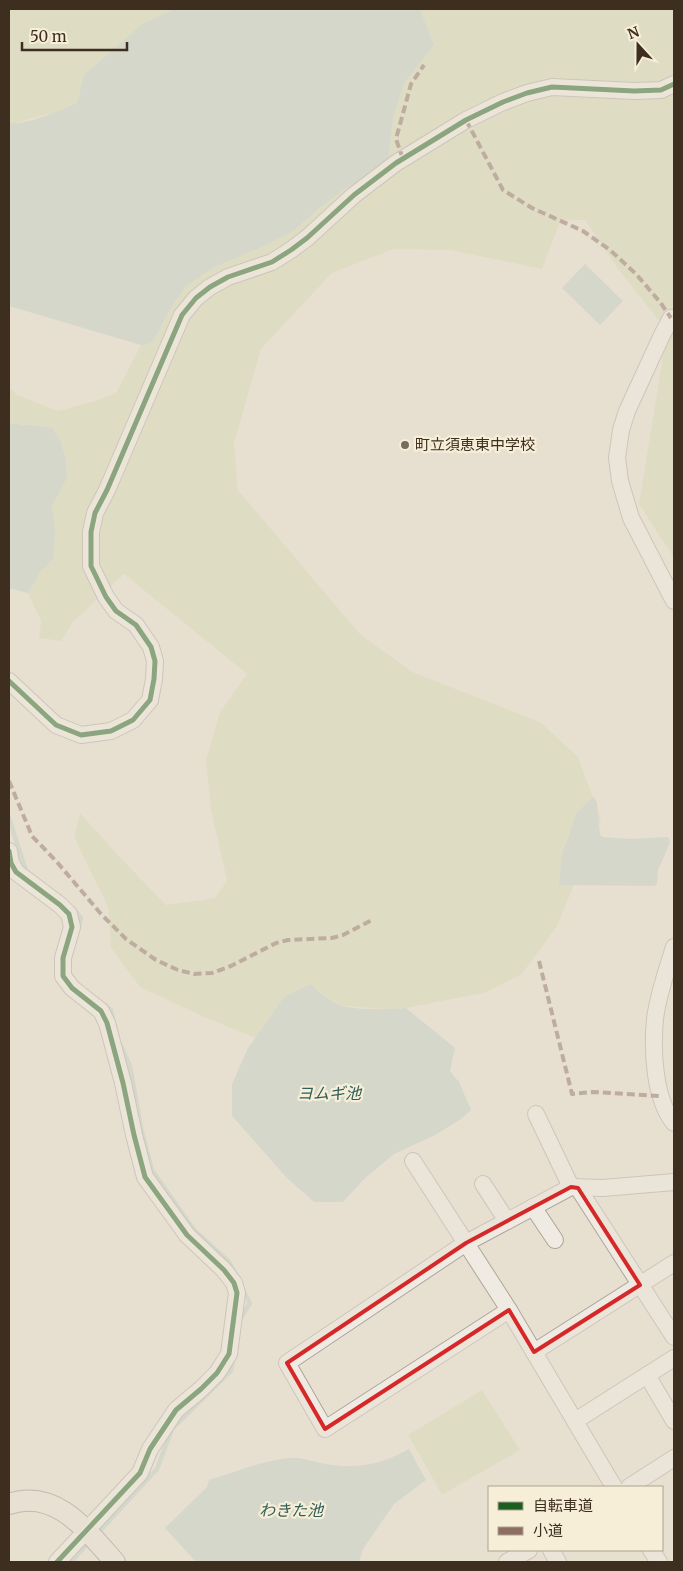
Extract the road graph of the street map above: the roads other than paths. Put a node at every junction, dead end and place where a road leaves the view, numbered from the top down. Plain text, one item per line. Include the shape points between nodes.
1 (674, 84) edge
2 (671, 318) dead end
3 (674, 601) edge
4 (9, 681) edge
5 (9, 851) edge
6 (674, 947) edge
7 (668, 1099) edge
8 (536, 1114) dead end
9 (674, 1123) edge
10 (413, 1161) dead end
11 (674, 1182) edge
12 (483, 1184) dead end
13 (574, 1188) junction
14 (533, 1207) junction
15 (507, 1221) junction
16 (555, 1240) dead end
17 (466, 1243) junction
18 (674, 1263) edge
19 (640, 1285) junction
20 (509, 1310) junction
21 (674, 1337) edge
22 (534, 1352) junction
23 (674, 1358) edge
24 (647, 1375) junction
25 (575, 1421) junction
26 (674, 1421) edge
27 (674, 1458) edge
28 (613, 1486) edge
29 (631, 1486) edge
30 (9, 1504) edge
31 (86, 1530) junction
32 (527, 1551) edge
33 (552, 1551) edge
34 (652, 1551) edge
35 (57, 1562) edge
36 (114, 1562) edge
37 (507, 1562) edge
38 (558, 1562) edge
39 (659, 1562) edge

1 - 4 street via 661,90 634,91 552,87 527,92 503,102 466,120 396,163 291,250 272,262 228,277 196,298 182,315 95,513 91,532 91,566 96,579 116,611 145,636 156,661 150,700 133,720 111,731 82,735 56,725
2 - 3 street via 627,411 617,458 620,481 632,518
5 - 31 street via 16,872 69,914 72,927 63,958 63,976 72,988 101,1011 107,1023 145,1177 187,1235 224,1270 237,1293 229,1354 217,1373 176,1410 150,1449 140,1472
6 - 7 street via 655,1019 658,1087
7 - 9 street via 666,1114
8 - 13 street
10 - 17 street
11 - 13 street
12 - 15 street
13 - 14 street
13 - 19 street
14 - 15 street
14 - 16 street
15 - 17 street
17 - 20 street
17 - 20 street via 287,1362 325,1429
18 - 19 street
19 - 21 street
19 - 22 street
20 - 22 street
22 - 25 street
23 - 24 street
24 - 25 street
24 - 26 street
25 - 28 street
27 - 29 street
30 - 31 main road via 39,1502 59,1508
31 - 35 street
31 - 36 main road
32 - 37 street
33 - 38 street
34 - 39 street

